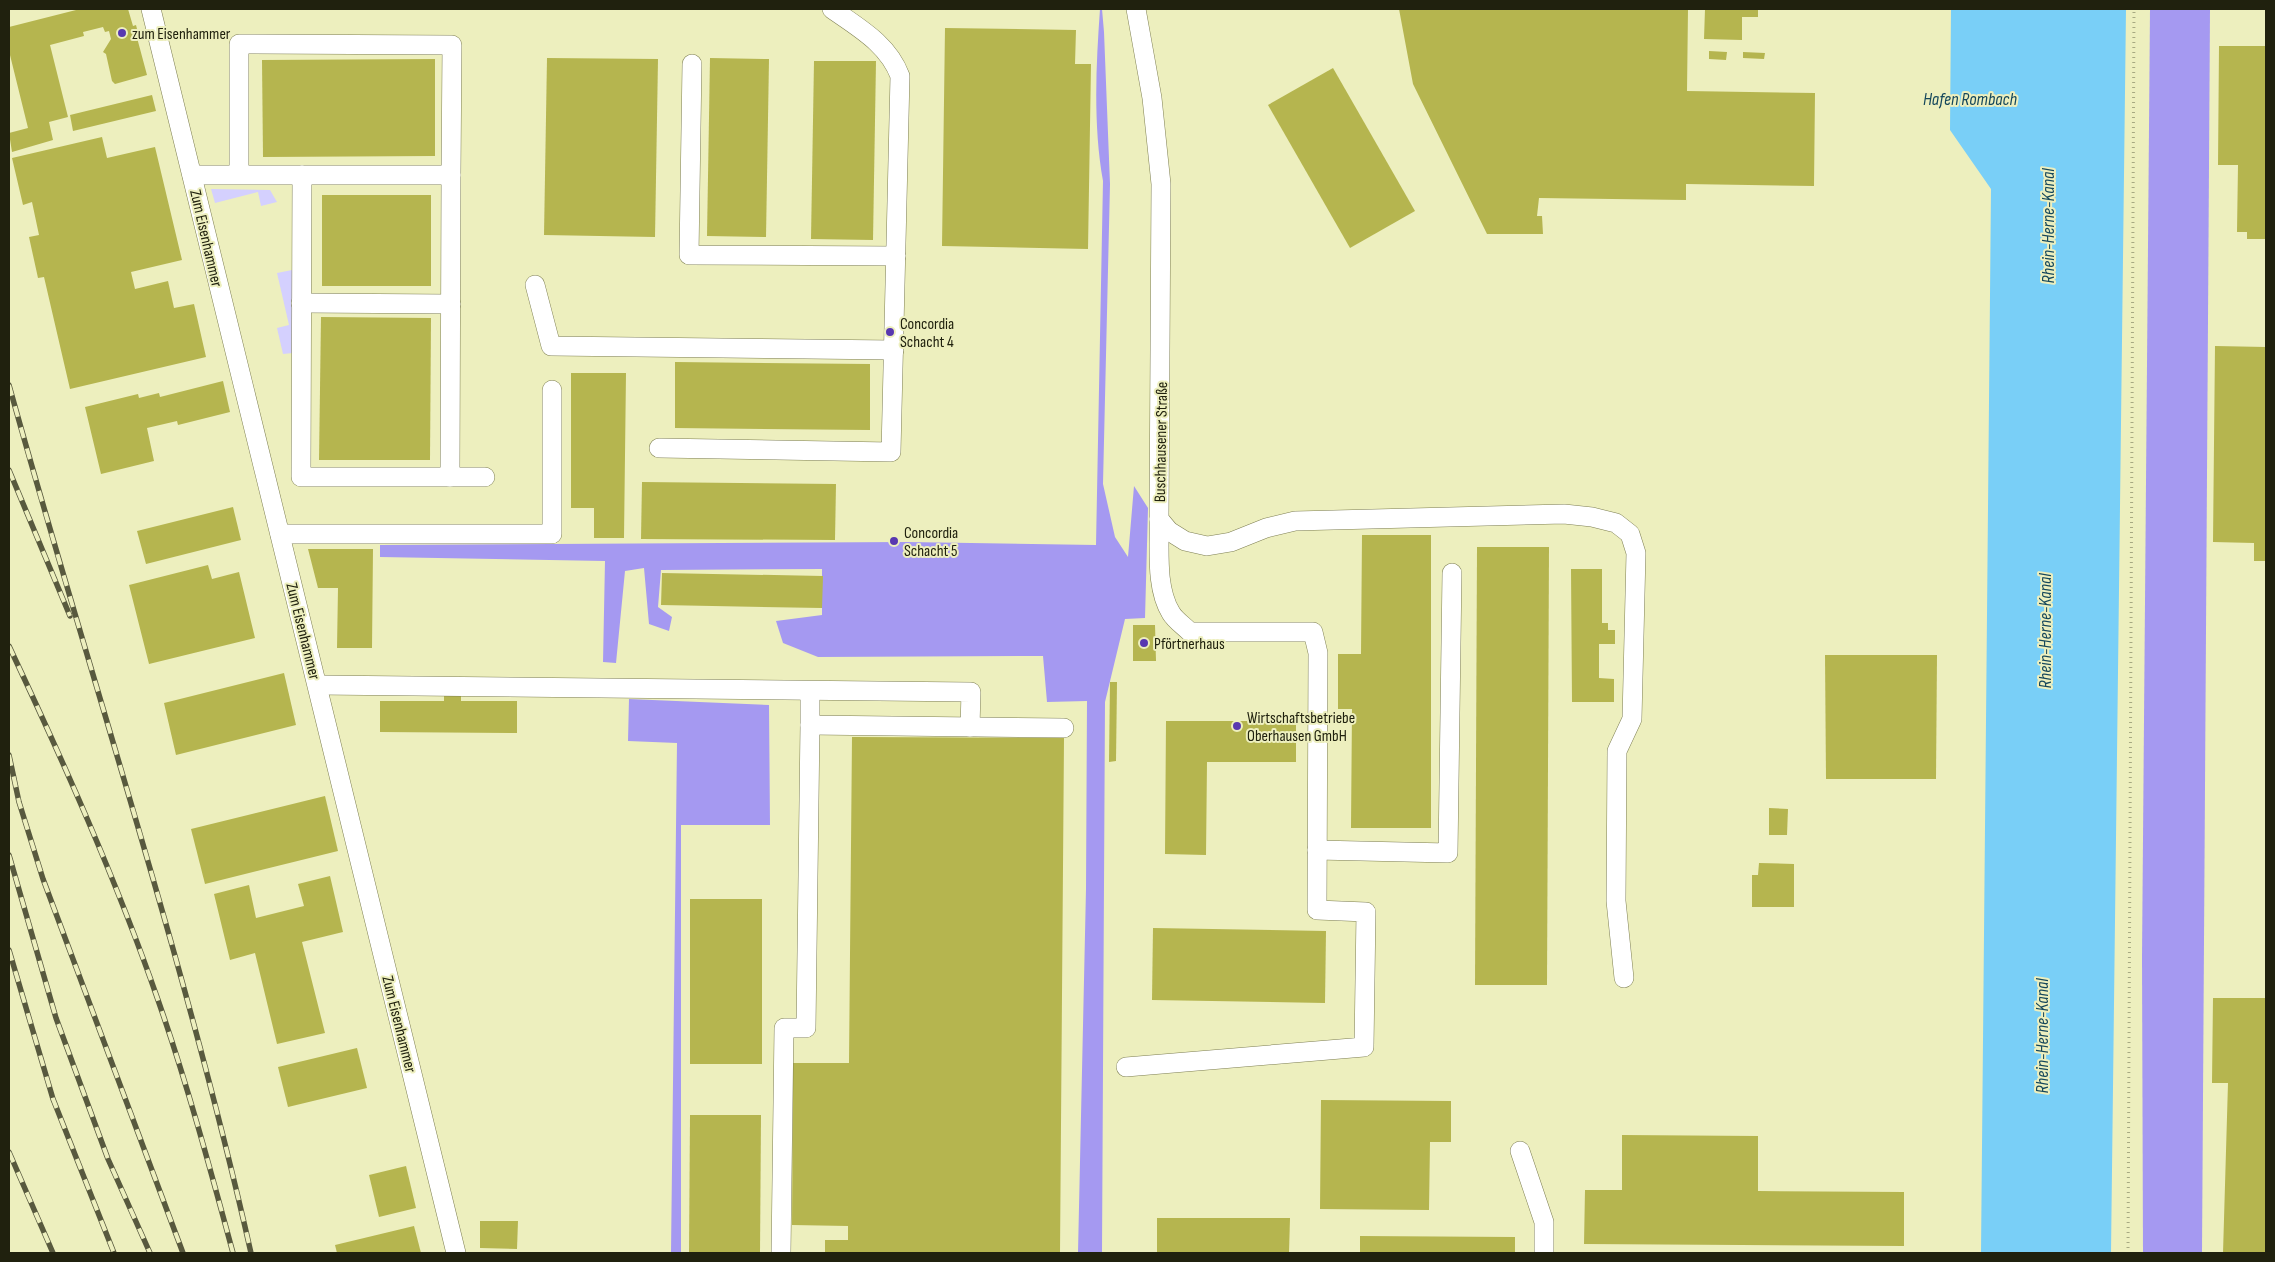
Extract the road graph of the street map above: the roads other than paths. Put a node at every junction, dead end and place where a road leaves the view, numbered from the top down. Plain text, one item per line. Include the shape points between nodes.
1 (150, 9) edge
2 (832, 9) edge
3 (1136, 9) edge
4 (692, 64) dead end
5 (192, 175) junction
6 (239, 175) junction
7 (302, 175) junction
8 (451, 175) junction
9 (896, 256) junction
10 (535, 286) dead end
11 (301, 303) junction
12 (451, 304) junction
13 (894, 350) junction
14 (552, 390) dead end
15 (659, 448) dead end
16 (450, 477) junction
17 (485, 477) dead end
18 (1159, 519) junction
19 (280, 534) junction
20 (1452, 572) dead end
21 (318, 686) junction
22 (810, 691) junction
23 (810, 725) junction
24 (970, 727) junction
25 (1064, 728) dead end
26 (1317, 850) junction
27 (1624, 978) dead end
28 (1126, 1066) dead end
29 (1520, 1151) dead end
30 (456, 1253) edge
31 (781, 1253) edge
32 (1544, 1253) edge

1 - 5 street, Zum Eisenhammer
2 - 9 street via 883,47 895,61 900,76
3 - 18 street, Buschhausener Straße via 1153,106 1161,184
4 - 9 street via 689,254
5 - 6 street
5 - 19 street, Zum Eisenhammer
6 - 7 street
6 - 8 street via 240,44 280,44 452,45
7 - 8 street
7 - 11 street
8 - 12 street
9 - 13 street
10 - 13 street via 551,346
11 - 12 street
11 - 16 street via 301,477
12 - 16 street
13 - 15 street via 891,452
14 - 19 street via 552,534
16 - 17 street
18 - 26 street via 1165,597 1171,613 1190,632 1313,632 1318,653
18 - 27 street, Buschhausener Straße via 1169,531 1185,541 1207,546 1231,542 1295,520 1564,514 1616,523 1630,534 1636,554 1632,719 1618,751 1616,901
19 - 21 street, Zum Eisenhammer
20 - 26 street via 1448,853
21 - 22 street
21 - 30 street, Zum Eisenhammer
22 - 23 street
22 - 24 street via 971,692
23 - 24 street
23 - 31 street via 806,1028 784,1028
24 - 25 street
26 - 28 street via 1317,910 1366,912 1364,1047
29 - 32 street via 1544,1222

